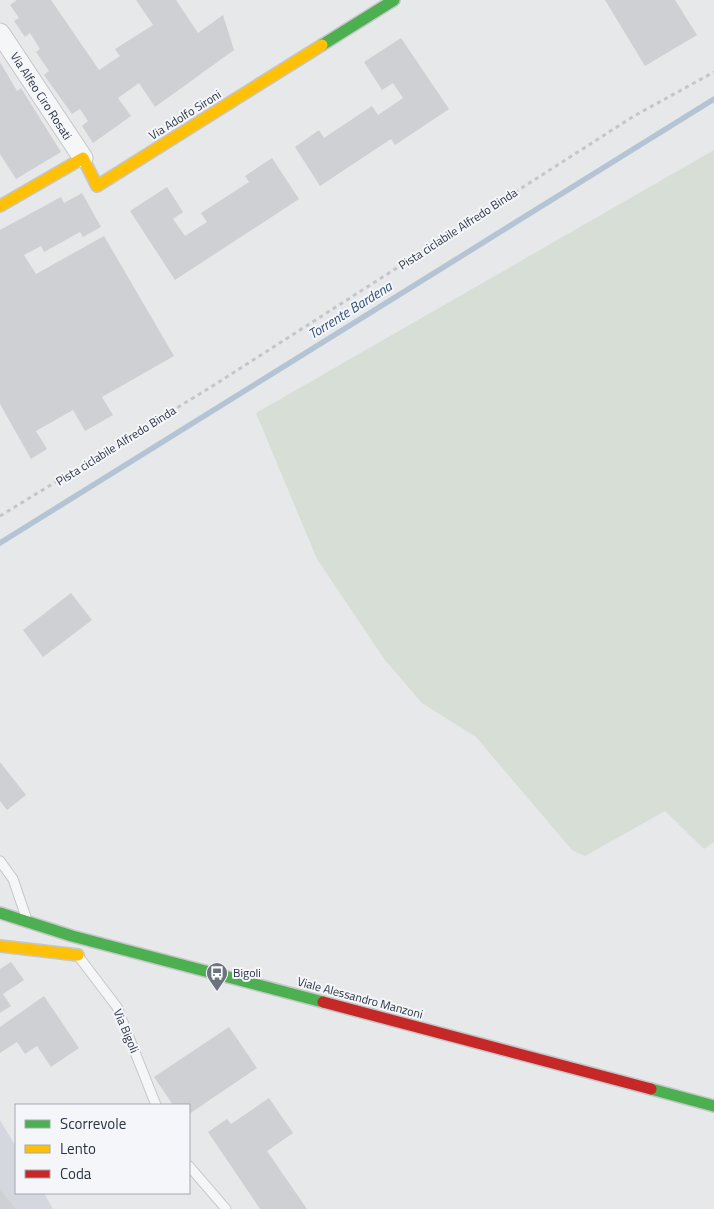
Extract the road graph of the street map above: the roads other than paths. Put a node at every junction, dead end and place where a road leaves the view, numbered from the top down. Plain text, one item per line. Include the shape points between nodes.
1 (394, 0) edge
2 (0, 33) edge
3 (83, 158) junction
4 (0, 206) edge
5 (0, 861) edge
6 (0, 913) edge
7 (27, 921) junction
8 (72, 936) junction
9 (0, 946) edge
10 (78, 955) junction
11 (156, 1104) edge
12 (714, 1106) edge
13 (190, 1167) edge
14 (226, 1209) edge

1 - 3 street, Via Adolfo Sironi via 97,186
2 - 3 street, Via Alfeo Ciro Rosati
3 - 4 street
5 - 7 lane via 13,879
6 - 7 street, Viale Alessandro Manzoni
7 - 8 street, Viale Alessandro Manzoni
8 - 10 lane, Via Bigoli
8 - 12 street, Viale Alessandro Manzoni
9 - 10 street
10 - 11 lane, Via Bigoli via 117,1007
13 - 14 lane

